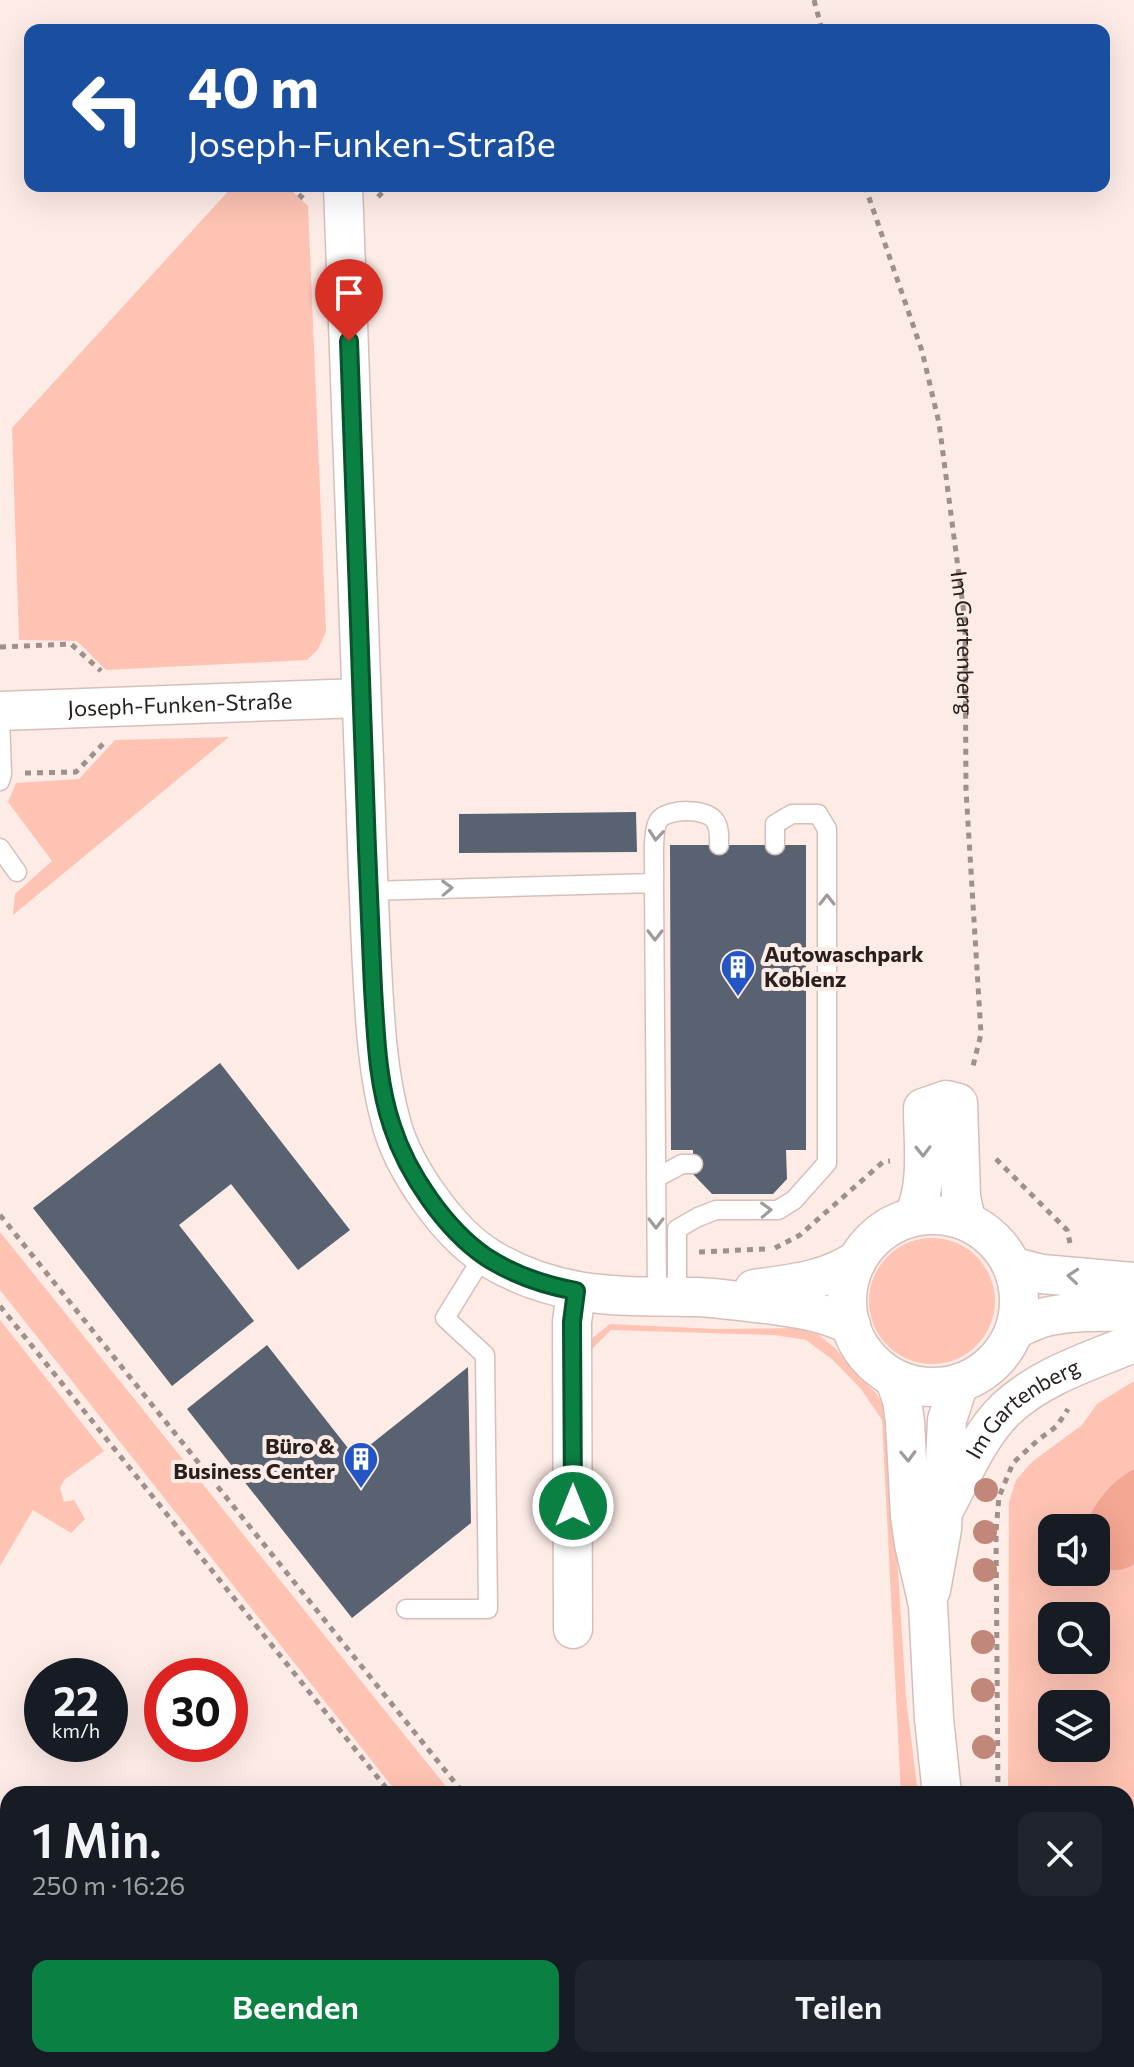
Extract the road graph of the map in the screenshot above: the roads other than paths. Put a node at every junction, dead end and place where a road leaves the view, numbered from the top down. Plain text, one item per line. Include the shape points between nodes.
1 (358, 194) edge
2 (361, 698) junction
3 (0, 713) edge
4 (1, 777) edge
5 (719, 845) dead end
6 (775, 845) dead end
7 (0, 848) edge
8 (17, 872) dead end
9 (654, 883) junction
10 (369, 891) junction
11 (946, 1100) road end
12 (941, 1161) junction
13 (693, 1164) dead end
14 (656, 1178) junction
15 (914, 1216) junction
16 (966, 1220) junction
17 (484, 1255) junction
18 (857, 1260) junction
19 (1013, 1267) junction
20 (1134, 1282) edge
21 (576, 1291) junction
22 (679, 1297) junction
23 (1134, 1312) edge
24 (851, 1325) junction
25 (1015, 1329) junction
26 (1134, 1343) edge
27 (895, 1380) junction
28 (959, 1383) junction
29 (944, 1510) junction
30 (928, 1605) junction
31 (406, 1609) dead end
32 (573, 1629) dead end
33 (941, 1786) edge

1 - 2 street
2 - 3 street, Joseph-Funken-Straße
2 - 10 street
3 - 4 lane
5 -> 9 lane via 717,823 706,813 664,816 655,830
22 -> 6 lane via 677,1229 716,1210 778,1210 827,1163 827,829 818,814 792,814 775,824
7 - 8 lane
10 -> 9 lane
9 -> 14 lane
10 - 17 street via 377,1046 392,1126 424,1191
11 - 12 street via 923,1108
12 - 15 street via 924,1184
12 - 16 street via 961,1197
13 - 14 lane
14 -> 22 lane
15 - 16 street
15 - 18 street via 881,1232
16 - 19 street via 1002,1247
17 - 21 street via 529,1279
17 - 31 lane via 445,1318 485,1355 488,1609
18 - 22 street via 812,1280
18 - 24 street via 847,1303
20 -> 19 street
19 - 25 street via 1020,1298
21 - 22 street
21 - 32 street
22 - 24 street via 808,1309
23 - 25 street via 1045,1317
24 - 27 street via 866,1358
25 - 28 street via 994,1363
26 - 29 street, Im Gartenberg via 1045,1381 1005,1410
27 - 28 street via 937,1387
27 -> 30 street, Im Gartenberg via 905,1422 914,1544
28 - 29 street, Im Gartenberg via 947,1420
29 - 30 street, Im Gartenberg
30 - 33 street, Im Gartenberg

